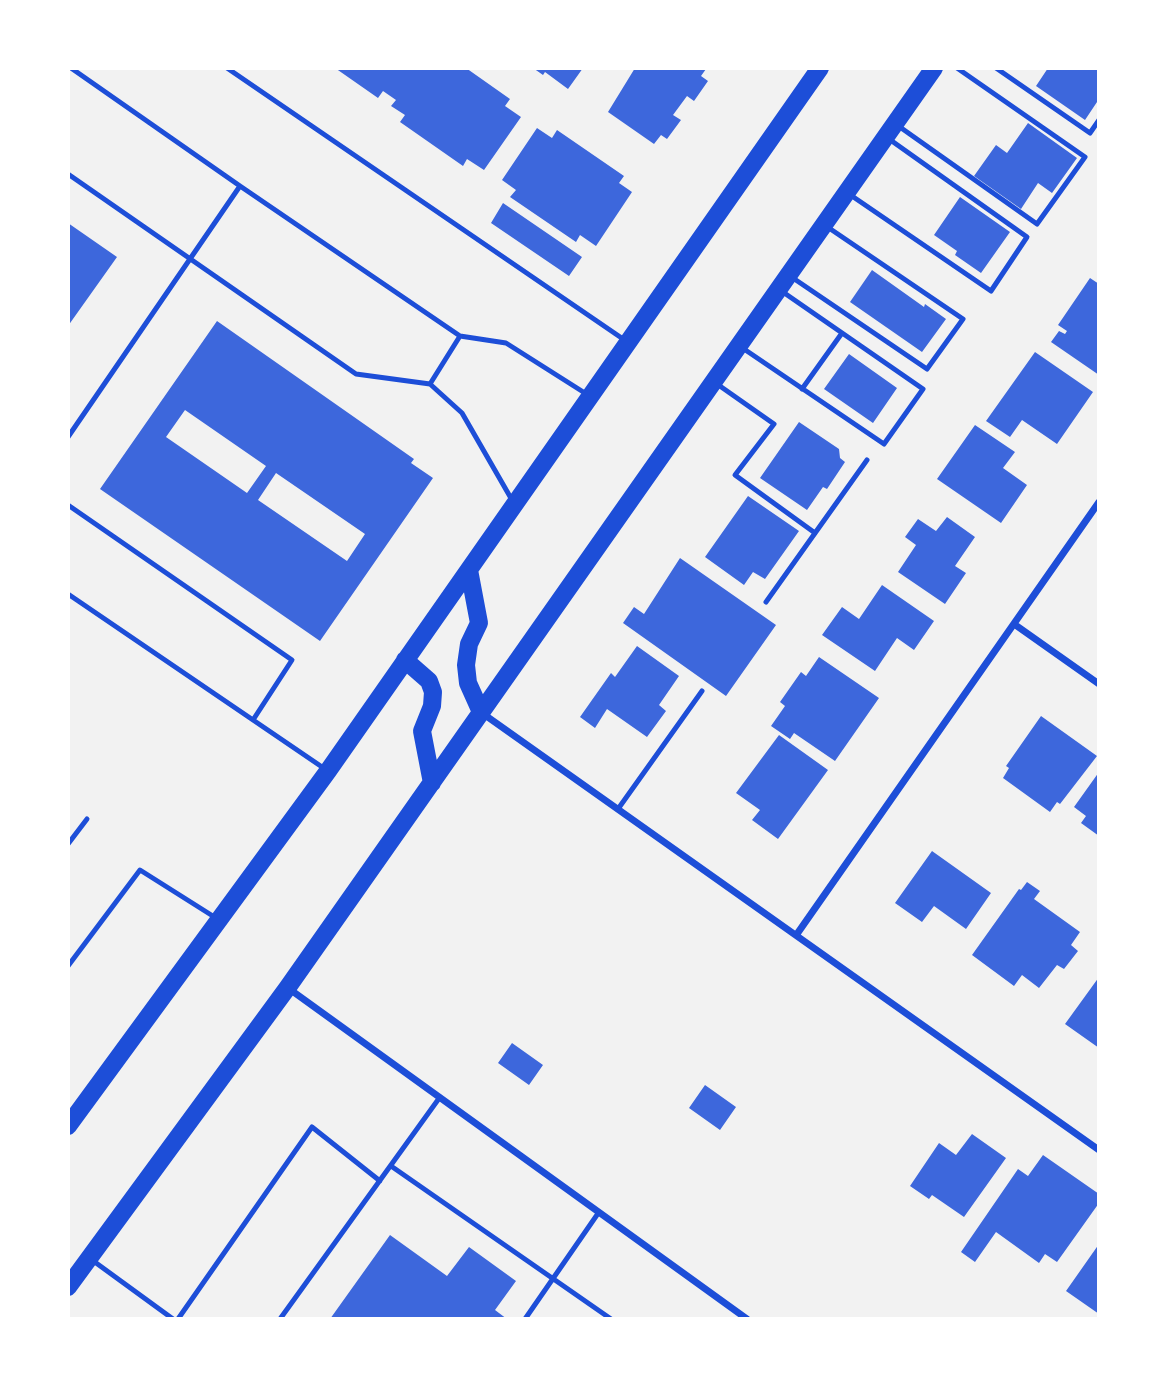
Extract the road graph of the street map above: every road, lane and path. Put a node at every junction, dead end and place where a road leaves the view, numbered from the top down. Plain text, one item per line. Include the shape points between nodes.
1 (71, 68) edge
2 (226, 68) edge
3 (820, 68) edge
4 (933, 68) edge
5 (957, 68) edge
6 (996, 68) edge
7 (1099, 120) edge
8 (890, 130) junction
9 (68, 174) edge
10 (240, 186) junction
11 (846, 192) junction
12 (823, 225) junction
13 (189, 259) junction
14 (783, 282) junction
15 (842, 333) junction
16 (460, 336) junction
17 (628, 343) junction
18 (739, 345) junction
19 (713, 381) junction
20 (430, 384) junction
21 (802, 389) junction
22 (591, 396) junction
23 (68, 437) edge
24 (867, 460) dead end
25 (1099, 502) edge
26 (68, 505) edge
27 (514, 505) junction
28 (815, 533) junction
29 (469, 570) junction
30 (68, 594) edge
31 (766, 602) dead end
32 (1014, 624) junction
33 (405, 660) junction
34 (1099, 684) edge
35 (702, 691) dead end
36 (481, 712) junction
37 (253, 720) junction
38 (328, 771) junction
39 (432, 783) junction
40 (618, 809) junction
41 (87, 819) dead end
42 (68, 844) edge
43 (220, 921) junction
44 (797, 934) junction
45 (68, 966) edge
46 (288, 987) junction
47 (440, 1097) junction
48 (68, 1126) edge
49 (1099, 1150) edge
50 (391, 1166) junction
51 (380, 1181) junction
52 (599, 1212) junction
53 (89, 1258) junction
54 (553, 1278) junction
55 (68, 1287) edge
56 (175, 1319) edge
57 (280, 1319) edge
58 (525, 1319) edge
59 (611, 1319) edge
60 (747, 1319) edge

1 - 10 lane
2 - 17 lane
3 - 17 main road
4 - 8 main road
5 - 8 lane via 1085,157 1037,224
6 - 7 lane via 1090,133
8 - 11 main road
8 - 11 lane via 1027,237 991,291
9 - 13 lane
10 - 13 lane
10 - 16 lane
11 - 12 main road
12 - 14 main road
12 - 14 lane via 963,318 956,329 927,369
13 - 20 lane via 356,374
13 - 23 lane
14 - 15 lane
14 - 18 main road
15 - 21 lane
15 - 21 lane via 923,389 884,444
16 - 20 lane
16 - 22 lane via 506,344
17 - 22 main road
18 - 19 main road
18 - 21 lane
19 - 28 lane via 774,424 735,475
19 - 36 main road
20 - 27 lane via 462,413
22 - 27 main road
24 - 28 lane
25 - 32 street
26 - 37 lane via 292,660
27 - 29 main road
28 - 31 lane
29 - 33 main road
29 - 36 main road via 479,623 466,664 468,683
30 - 37 lane
32 - 34 street
32 - 44 street
33 - 38 main road
33 - 39 main road via 429,681 433,692 422,731
35 - 40 lane
36 - 39 main road
36 - 40 street
37 - 38 lane
38 - 43 main road
39 - 46 main road
40 - 44 street
41 - 42 lane
43 - 45 lane via 140,870
43 - 48 main road
44 - 49 street
46 - 47 street
46 - 53 main road
47 - 50 lane
47 - 52 street
50 - 51 lane
50 - 54 lane
51 - 56 lane via 312,1127
51 - 57 lane
52 - 54 lane
52 - 60 street
53 - 55 main road
53 - 56 lane
54 - 58 lane
54 - 59 lane

